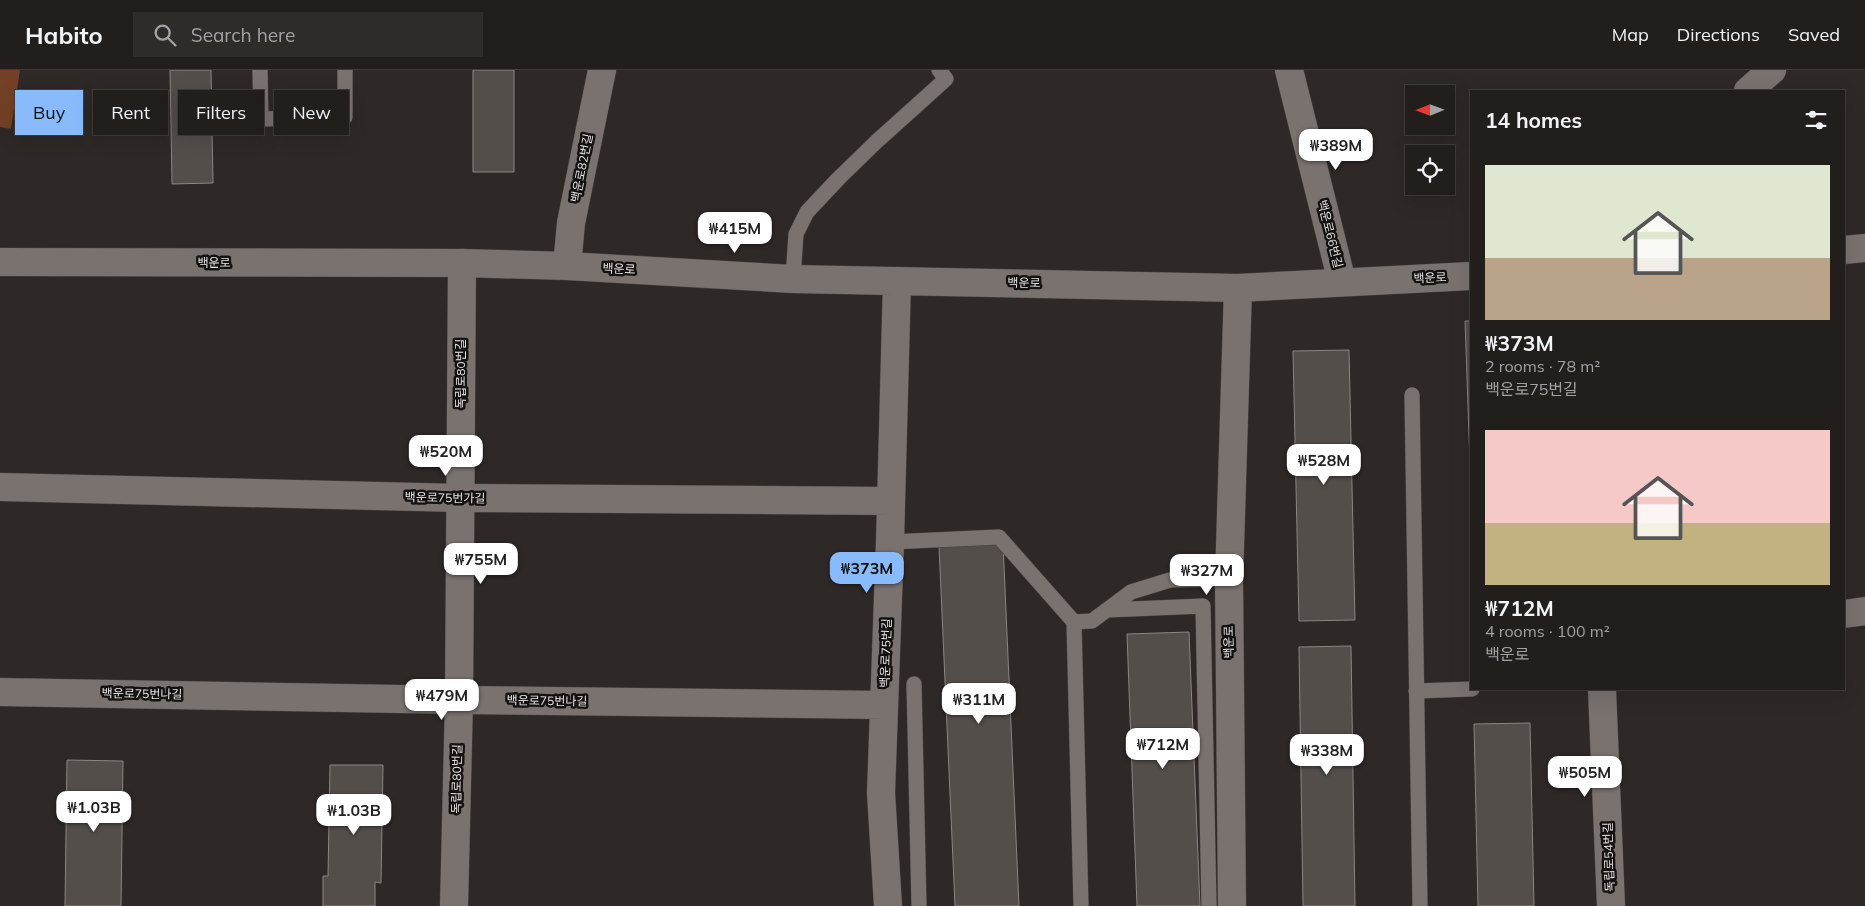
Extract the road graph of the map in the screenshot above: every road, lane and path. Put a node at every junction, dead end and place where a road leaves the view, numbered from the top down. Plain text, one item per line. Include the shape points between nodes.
1 (260, 70) edge
2 (345, 70) edge
3 (602, 70) edge
4 (940, 70) edge
5 (1289, 70) edge
6 (1772, 70) edge
7 (1749, 90) edge
8 (1865, 248) edge
9 (1845, 250) edge
10 (0, 262) edge
11 (462, 263) junction
12 (567, 266) junction
13 (1470, 276) edge
14 (793, 279) junction
15 (897, 281) junction
16 (1342, 282) junction
17 (1238, 288) junction
18 (1412, 395) dead end
19 (0, 487) edge
20 (460, 498) junction
21 (891, 501) junction
22 (890, 542) junction
23 (1228, 579) junction
24 (1107, 610) junction
25 (1865, 611) edge
26 (1845, 614) edge
27 (1074, 622) junction
28 (914, 684) dead end
29 (1470, 689) edge
30 (1602, 690) edge
31 (1416, 691) junction
32 (0, 692) edge
33 (459, 700) junction
34 (884, 705) junction
35 (454, 906) edge
36 (888, 906) edge
37 (919, 906) edge
38 (1081, 906) edge
39 (1209, 906) edge
40 (1232, 906) edge
41 (1420, 906) edge
42 (1611, 906) edge

1 - 2 lane via 261,119 345,117
3 - 12 street, 백운로82번길 via 571,224
4 - 14 lane via 946,79 869,148 807,212 796,234
5 - 16 street, 백운로66번길
6 - 7 street
8 - 9 street
10 - 11 street, 백운로
11 - 12 street, 백운로
11 - 20 street, 독립로80번길
12 - 14 street, 백운로
13 - 16 street, 백운로
14 - 15 street, 백운로
15 - 17 street, 백운로
15 - 21 street, 백운로75번길
16 - 17 street, 백운로
17 - 23 street, 백운로
18 - 31 lane
19 - 20 street, 백운로75번가길
20 - 21 street, 백운로75번가길
20 - 33 street, 독립로80번길
21 - 22 street, 백운로75번길
22 - 27 lane via 999,537
22 - 34 street, 백운로75번길
23 - 24 lane via 1170,580 1131,592
23 - 40 street, 백운로
24 - 27 lane via 1092,621
24 - 39 lane via 1203,606
25 - 26 street
27 - 38 lane
28 - 37 lane
29 - 31 lane
30 - 42 street, 독립로54번길
31 - 41 lane
32 - 33 street, 백운로75번나길
33 - 34 street, 백운로75번나길
33 - 35 street, 독립로80번길
34 - 36 street, 백운로75번길 via 881,793

